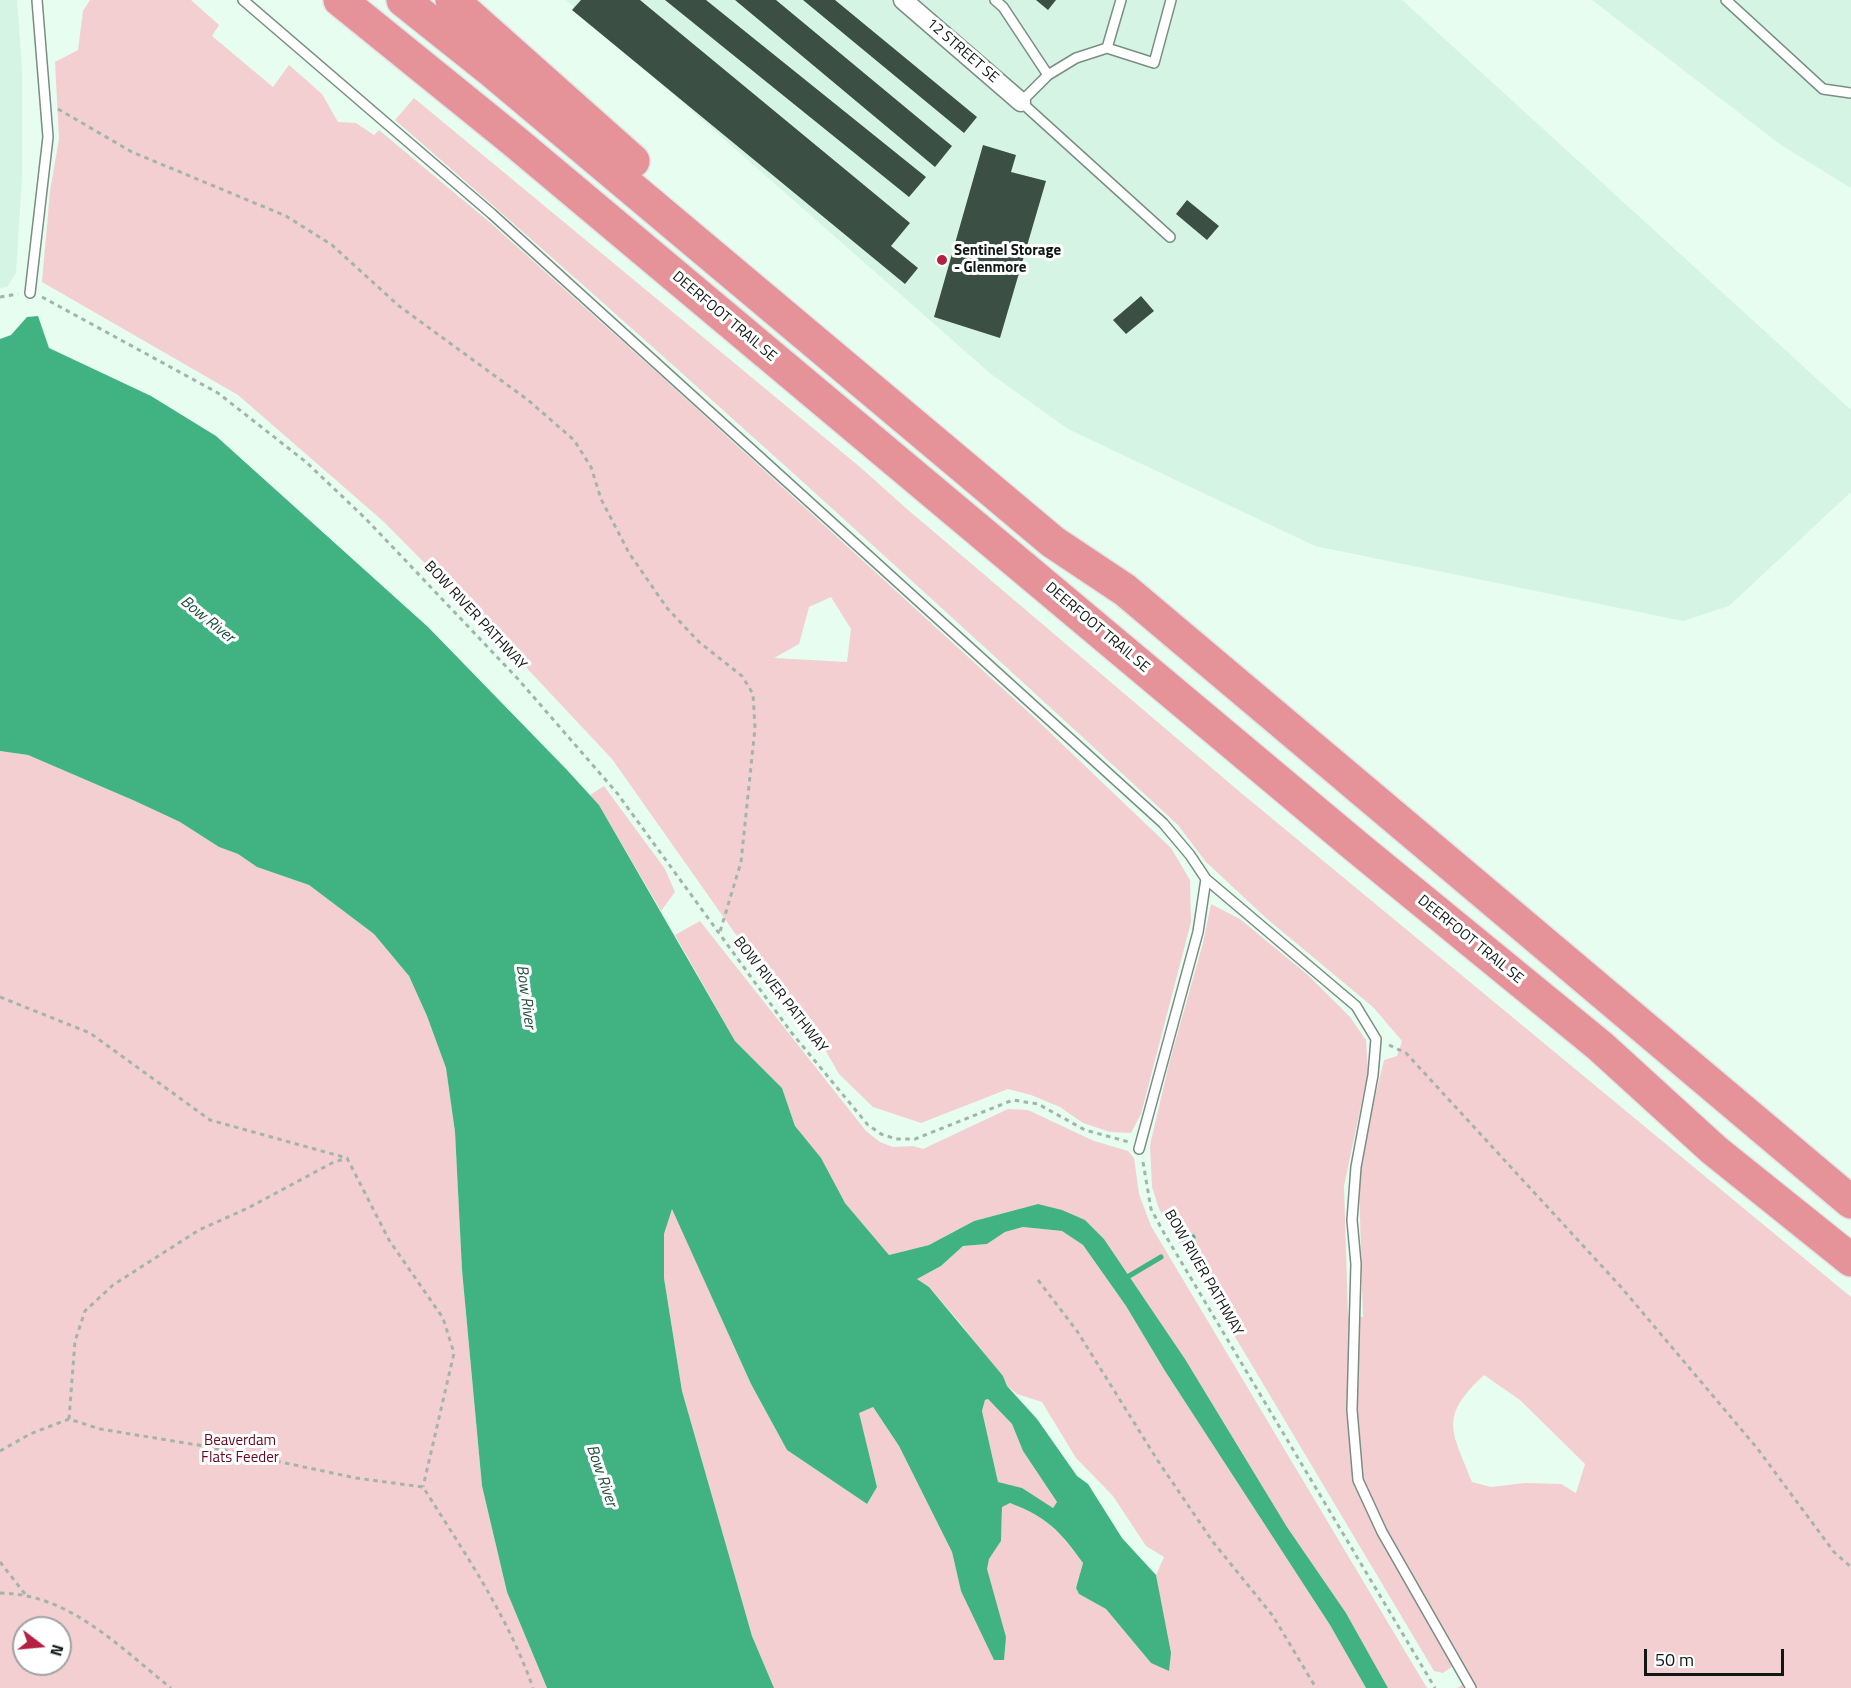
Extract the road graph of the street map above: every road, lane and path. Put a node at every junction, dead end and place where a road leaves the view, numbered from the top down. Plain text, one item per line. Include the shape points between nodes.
1 (37, 0) edge
2 (243, 0) edge
3 (340, 0) edge
4 (404, 0) edge
5 (452, 0) edge
6 (903, 0) edge
7 (995, 0) edge
8 (1121, 0) edge
9 (1171, 0) edge
10 (1726, 0) edge
11 (1107, 48) junction
12 (1048, 75) junction
13 (1851, 93) edge
14 (46, 102) junction
15 (1021, 102) junction
16 (1170, 237) dead end
17 (30, 293) junction
18 (0, 297) edge
19 (1125, 590) junction
20 (1206, 879) junction
21 (719, 935) junction
22 (0, 997) edge
23 (1376, 1039) junction
24 (1139, 1149) junction
25 (347, 1158) junction
26 (1851, 1202) edge
27 (1851, 1260) edge
28 (1038, 1280) dead end
29 (69, 1419) junction
30 (0, 1451) edge
31 (423, 1488) junction
32 (0, 1563) edge
33 (1851, 1567) edge
34 (0, 1593) edge
35 (25, 1594) junction
36 (171, 1688) edge
37 (533, 1688) edge
38 (1316, 1688) edge
39 (1435, 1688) edge
40 (1471, 1688) edge

1 - 14 lane
2 - 20 lane via 492,214 1041,711 1163,823
3 - 27 highway, DEERFOOT TRAIL SE via 1600,1046 1714,1150
4 - 19 highway via 1053,543
5 - 19 highway
6 - 15 street, 12 STREET SE
7 - 12 lane
8 - 11 lane
9 - 11 lane via 1154,63
10 - 13 lane via 1823,89
11 - 12 lane via 1076,58
12 - 15 lane
14 - 17 lane via 48,137
14 - 21 path via 132,152 276,211 332,245 399,306 536,407 574,440 591,467 601,499 629,553 667,608 699,642 742,676 753,694 755,728 741,862
15 - 16 lane
17 - 18 path
17 - 21 path, BOW RIVER PATHWAY via 218,393 306,462 366,519 518,679 617,793
19 - 26 highway
20 - 23 lane via 1356,1005
20 - 24 lane via 1198,932
21 - 24 path, BOW RIVER PATHWAY via 791,1032 868,1125 881,1134 915,1139 1013,1100 1038,1104 1084,1130 1132,1142
22 - 25 path via 90,1033 210,1120
23 - 33 path via 1406,1053 1621,1287 1757,1448 1834,1552
23 - 40 lane via 1356,1167 1352,1220 1356,1264 1352,1410 1358,1480 1382,1532
24 - 39 path, BOW RIVER PATHWAY via 1151,1209
25 - 29 path via 199,1230 113,1285 85,1311 75,1341
25 - 31 path via 390,1240 443,1318 454,1353
28 - 38 path via 1077,1331 1212,1542 1273,1616
29 - 30 path
29 - 31 path via 100,1429
31 - 37 path via 487,1588
32 - 35 path
34 - 35 path
35 - 36 path via 77,1613

